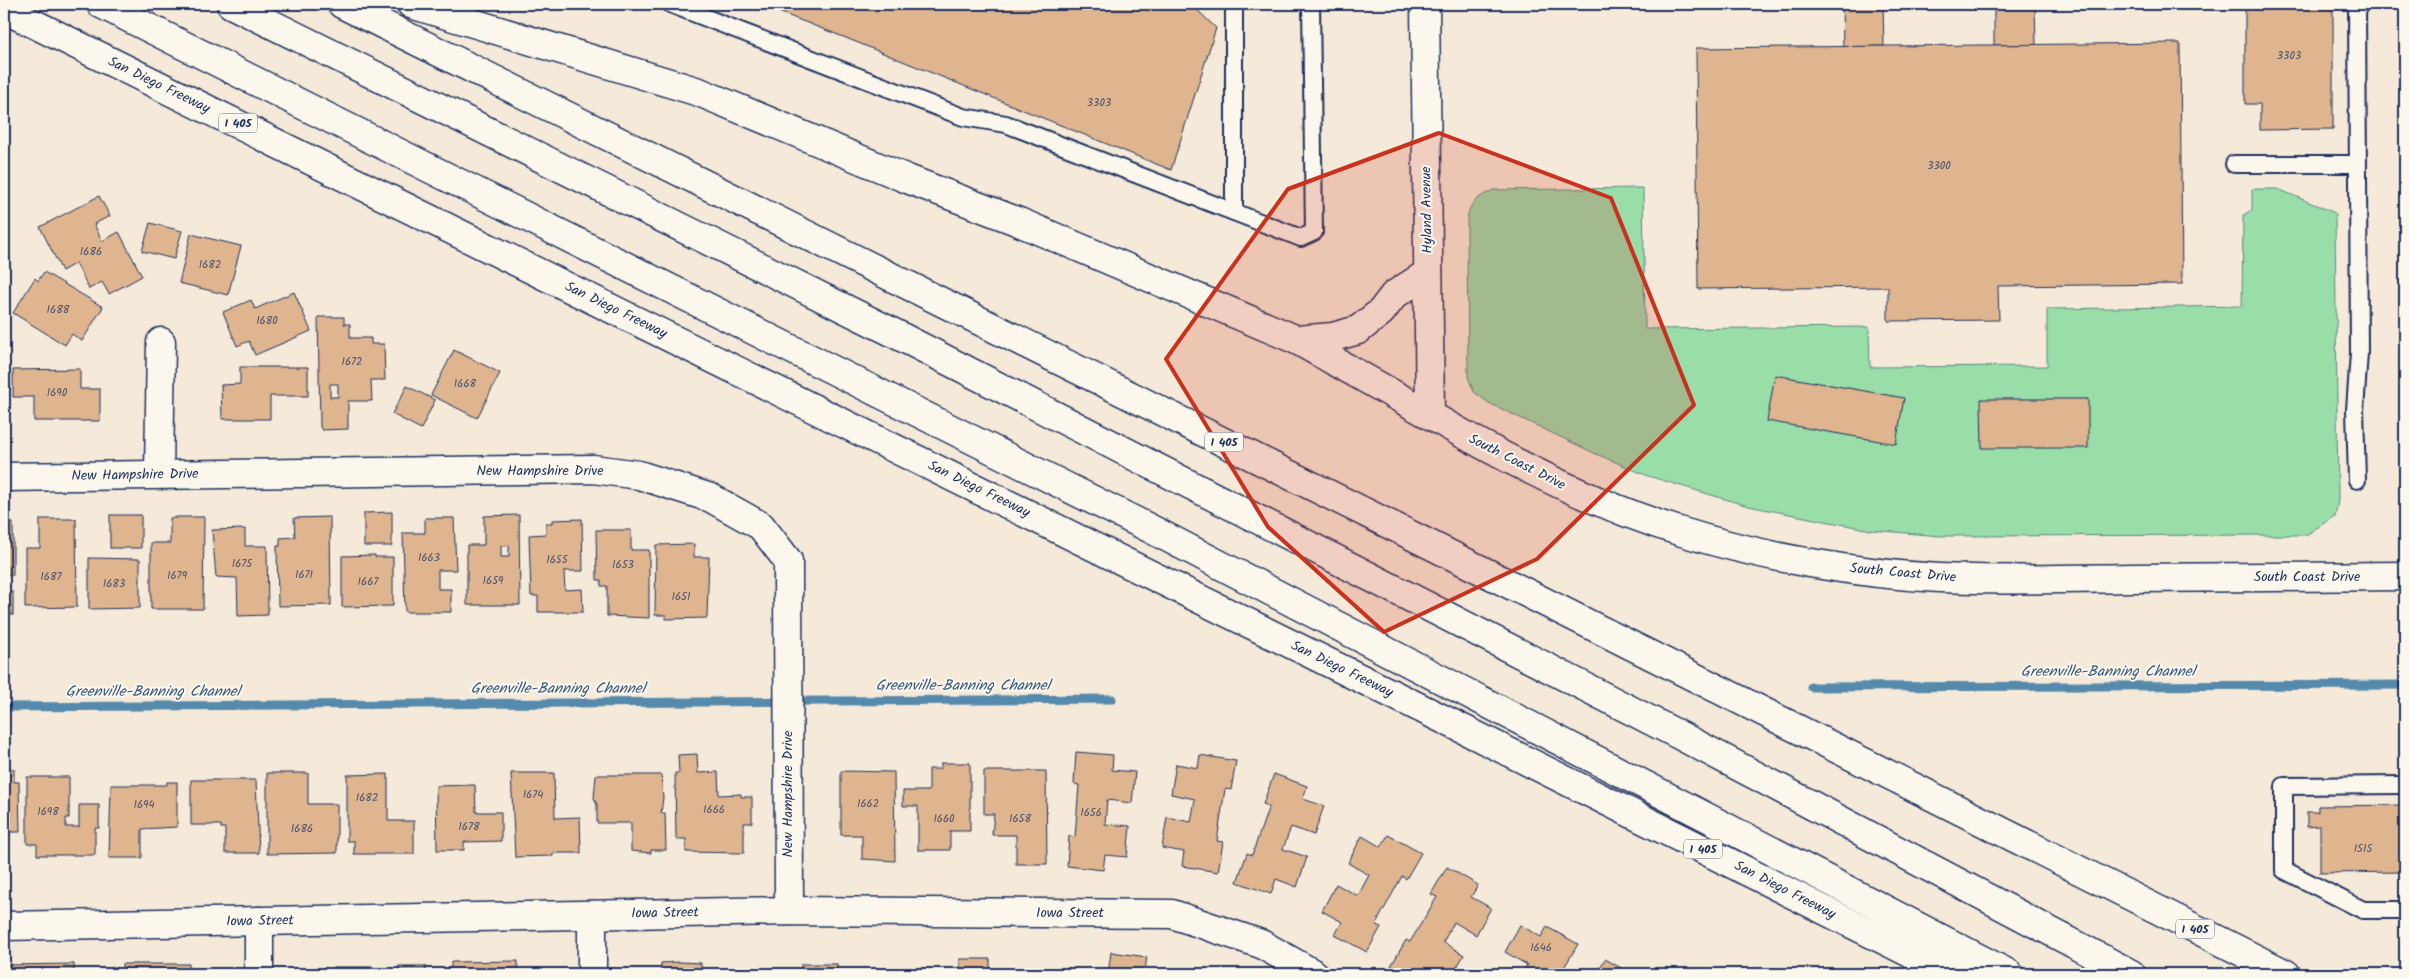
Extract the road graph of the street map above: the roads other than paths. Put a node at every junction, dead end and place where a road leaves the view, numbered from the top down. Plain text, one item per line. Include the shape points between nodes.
1 (101, 4) edge
2 (231, 4) edge
3 (342, 4) edge
4 (411, 4) edge
5 (670, 4) edge
6 (1234, 4) edge
7 (1311, 4) edge
8 (1425, 4) edge
9 (2357, 4) edge
10 (4, 9) edge
11 (2234, 164) dead end
12 (2358, 164) junction
13 (1234, 212) junction
14 (1428, 273) junction
15 (1297, 340) junction
16 (161, 342) dead end
17 (1430, 415) junction
18 (159, 474) junction
19 (4, 477) edge
20 (2357, 480) dead end
21 (2405, 576) edge
22 (2405, 785) edge
23 (2405, 910) edge
24 (789, 911) junction
25 (592, 915) junction
26 (259, 921) junction
27 (4, 926) edge
28 (259, 974) edge
29 (592, 974) edge
30 (1314, 974) edge
31 (1952, 974) edge
32 (2009, 974) edge
33 (2131, 974) edge
34 (2286, 974) edge

1 - 32 main road via 1151,529
2 - 33 main road via 888,330 1672,732
3 - 34 main road, I 405
4 - 15 main road, South Coast Drive via 699,92 1047,233
5 - 13 lane via 963,117 1006,124
6 - 13 lane
7 - 13 lane via 1314,232 1301,238
8 - 14 main road, Hyland Avenue
9 - 12 lane
10 - 31 main road, San Diego Freeway / I 405 via 1114,556
11 - 12 lane
12 - 20 lane
14 - 15 main road via 1394,295 1381,312 1358,330 1333,337
14 - 17 main road, Hyland Avenue
15 - 17 main road, South Coast Drive
16 - 18 main road
17 - 21 main road, South Coast Drive via 1574,491 1629,514 1723,543 1862,571 1938,578 2030,580
18 - 19 main road, New Hampshire Drive
18 - 24 main road, New Hampshire Drive via 593,469 638,475 711,498 761,526 788,561
22 - 23 lane via 2284,786 2284,870 2363,910
24 - 25 main road, Iowa Street
24 - 30 main road, Iowa Street via 1172,914 1261,944
25 - 26 main road, Iowa Street
25 - 29 main road
26 - 27 main road, Iowa Street
26 - 28 main road

